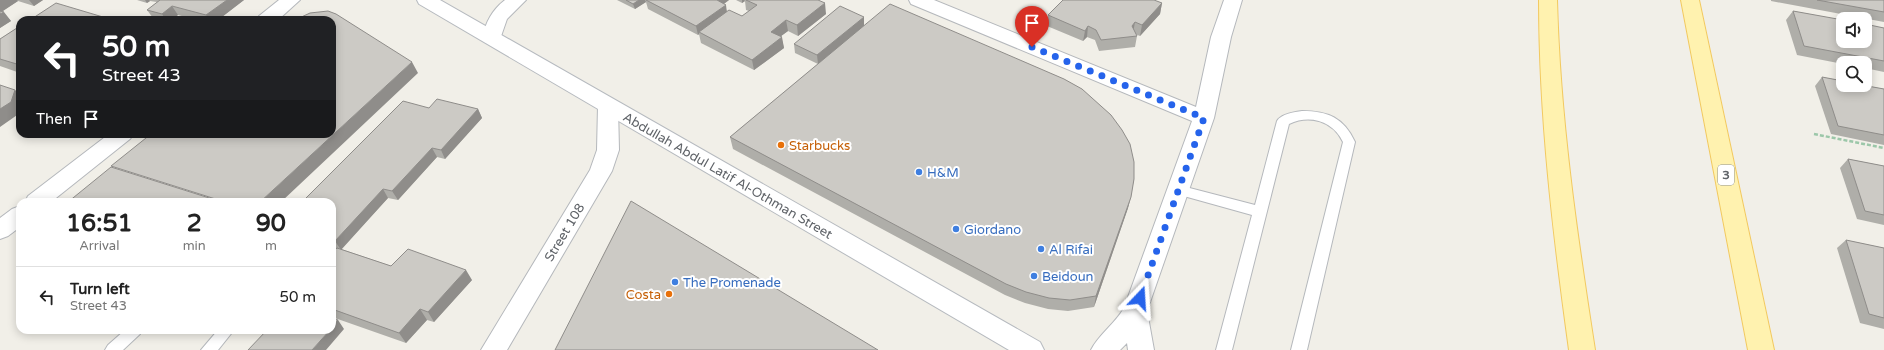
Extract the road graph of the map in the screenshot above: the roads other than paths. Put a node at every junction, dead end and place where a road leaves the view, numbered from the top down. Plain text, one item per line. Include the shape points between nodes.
1 (291, 0) edge
2 (426, 0) edge
3 (517, 0) edge
4 (918, 0) edge
5 (1233, 0) edge
6 (1548, 0) edge
7 (1690, 0) edge
8 (271, 16) edge
9 (492, 38) junction
10 (608, 106) junction
11 (1204, 118) junction
12 (118, 138) edge
13 (1178, 190) junction
14 (41, 198) edge
15 (1260, 212) junction
16 (16, 217) edge
17 (0, 230) edge
18 (1135, 311) junction
19 (131, 334) edge
20 (223, 334) edge
21 (114, 350) edge
22 (209, 350) edge
23 (494, 350) edge
24 (1031, 350) edge
25 (1104, 350) edge
26 (1141, 350) edge
27 (1224, 350) edge
28 (1299, 350) edge
29 (1582, 350) edge
30 (1761, 350) edge

1 - 8 street
2 - 9 street, Abdullah Abdul Latif Al-Othman Street
3 - 9 street via 503,11 495,23
4 - 11 street
5 - 11 street via 1221,38
6 - 29 main road via 1552,104 1562,218
7 - 30 main road, 3
9 - 10 street, Abdullah Abdul Latif Al-Othman Street
10 - 23 street, Street 108 via 608,150 601,171
10 - 24 street, Abdullah Abdul Latif Al-Othman Street
11 - 13 street
12 - 14 street
13 - 15 lane
13 - 18 street
15 - 27 lane
15 - 28 lane via 1283,121 1295,116 1310,115 1331,120 1340,126 1349,142
16 - 17 street
18 - 25 street via 1126,327
18 - 26 street
19 - 21 lane
20 - 22 lane

